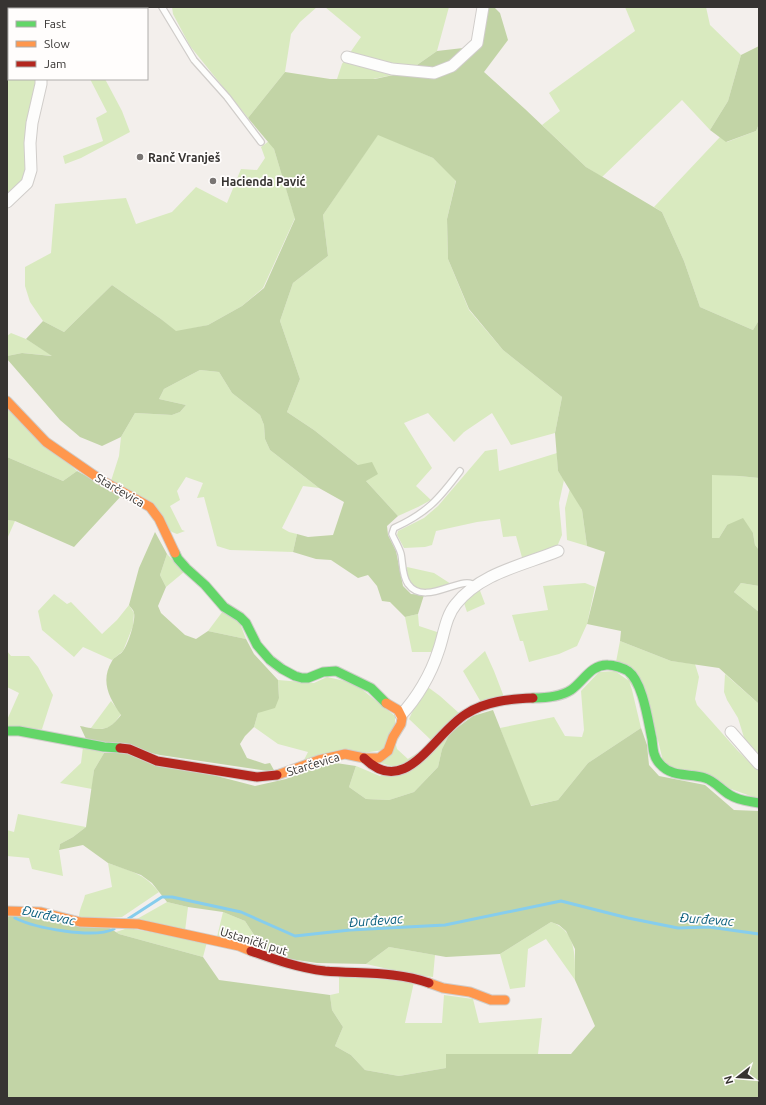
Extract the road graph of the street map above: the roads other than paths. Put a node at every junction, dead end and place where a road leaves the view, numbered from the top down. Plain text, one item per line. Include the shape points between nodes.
1 (162, 7) edge
2 (483, 7) edge
3 (347, 57) dead end
4 (41, 80) edge
5 (261, 142) dead end
6 (7, 202) edge
7 (7, 401) edge
8 (460, 471) dead end
9 (558, 551) dead end
10 (475, 586) junction
11 (401, 715) junction
12 (7, 731) edge
13 (731, 732) dead end
14 (364, 758) junction
15 (759, 764) edge
16 (759, 803) edge
17 (7, 911) edge
18 (505, 1000) dead end

1 - 5 lane via 194,60 227,97
2 - 3 street via 477,43 452,66 434,73 392,69
4 - 6 street via 32,123 31,170 27,183
7 - 11 street, Starčevica via 46,442 101,480 150,507 159,519 178,559 224,607 246,623 257,645 270,660 302,678 336,671 367,684
8 - 10 lane via 437,500 420,514 394,528 392,534 401,555 405,578 412,589 427,592 468,583
9 - 10 street via 496,574
10 - 11 street via 452,610 438,653 423,686
11 - 14 street, Starčevica via 401,724 385,754 376,759
12 - 14 street, Starčevica via 129,749 157,762 257,778 275,776 319,760 345,754
13 - 15 street
14 - 16 street via 382,772 401,771 467,714 496,702 563,694 574,688 593,668 599,665 612,665 628,672 635,680 641,695 655,758 660,767 669,772 705,778 731,796
17 - 18 street, Ustanički put via 41,912 80,922 138,924 239,946 304,968 385,974 470,992 492,1000

